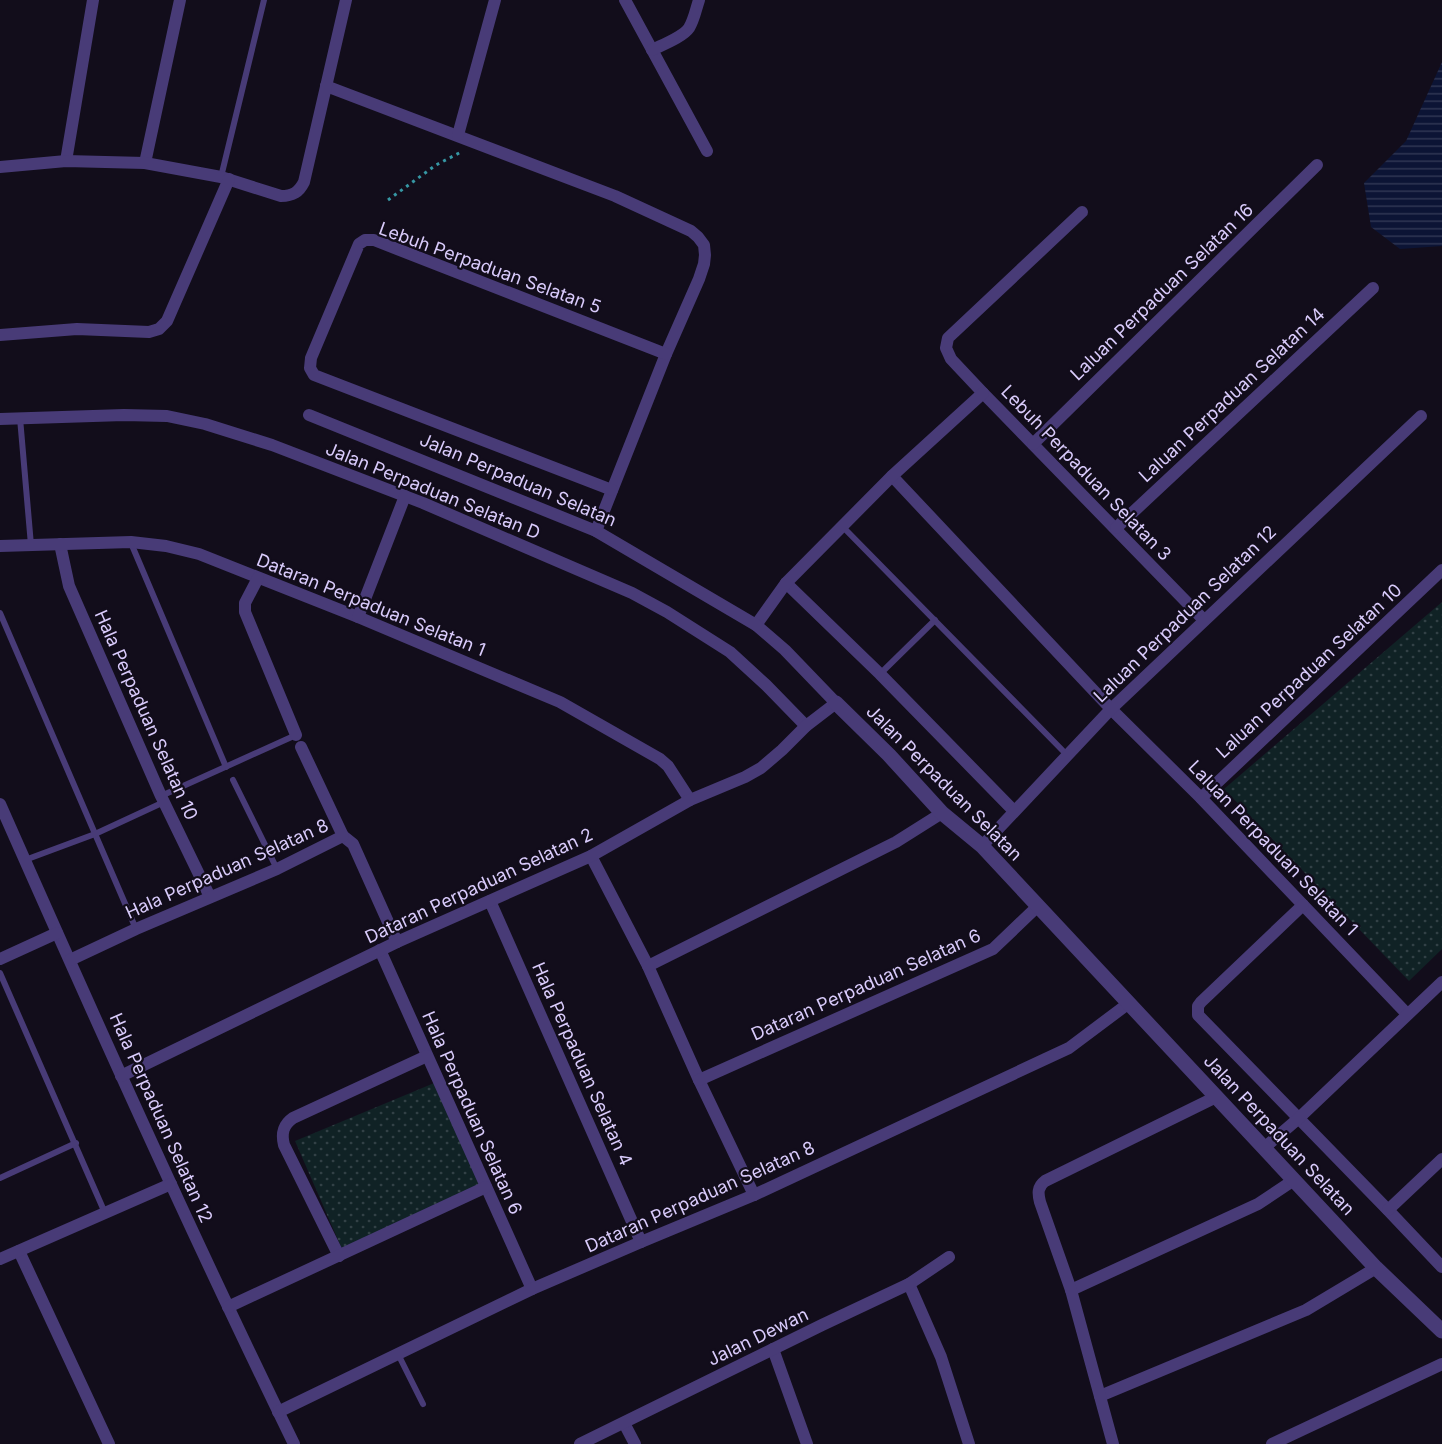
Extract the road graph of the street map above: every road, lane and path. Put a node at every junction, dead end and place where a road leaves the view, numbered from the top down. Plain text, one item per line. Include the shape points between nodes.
1 (93, 0) edge
2 (180, 0) edge
3 (264, 0) edge
4 (346, 0) edge
5 (495, 0) edge
6 (625, 0) edge
7 (699, 0) edge
8 (652, 50) junction
9 (326, 86) junction
10 (458, 135) junction
11 (479, 143) junction
12 (707, 151) dead end
13 (66, 161) junction
14 (145, 163) junction
15 (1317, 165) dead end
16 (0, 167) edge
17 (225, 178) junction
18 (388, 200) dead end
19 (1082, 212) dead end
20 (1373, 288) dead end
21 (0, 335) edge
22 (666, 354) junction
23 (983, 393) junction
24 (309, 415) dead end
25 (1421, 416) dead end
26 (20, 417) junction
27 (0, 419) edge
28 (1033, 444) junction
29 (892, 476) junction
30 (612, 490) junction
31 (405, 496) junction
32 (842, 526) junction
33 (1116, 528) junction
34 (596, 531) junction
35 (131, 542) junction
36 (60, 544) junction
37 (31, 545) junction
38 (0, 546) edge
39 (1442, 570) edge
40 (258, 578) junction
41 (786, 583) junction
42 (0, 613) edge
43 (358, 617) junction
44 (935, 620) junction
45 (1204, 620) junction
46 (756, 625) junction
47 (880, 674) junction
48 (836, 703) junction
49 (1111, 709) junction
50 (806, 726) junction
51 (296, 735) joint
52 (301, 747) dead end
53 (1068, 756) junction
54 (226, 767) junction
55 (233, 780) dead end
56 (1201, 798) junction
57 (163, 799) junction
58 (690, 800) junction
59 (0, 804) edge
60 (1014, 811) junction
61 (942, 813) junction
62 (95, 834) junction
63 (343, 836) junction
64 (982, 846) junction
65 (591, 856) junction
66 (25, 860) junction
67 (277, 869) junction
68 (210, 897) junction
69 (490, 901) junction
70 (1303, 905) junction
71 (1038, 906) junction
72 (136, 929) junction
73 (57, 933) junction
74 (397, 942) junction
75 (380, 950) junction
76 (0, 959) edge
77 (70, 960) junction
78 (648, 966) junction
79 (0, 973) edge
80 (1442, 981) edge
81 (1129, 1003) junction
82 (1407, 1014) junction
83 (427, 1056) junction
84 (121, 1076) junction
85 (699, 1080) junction
86 (1216, 1097) junction
87 (1299, 1118) junction
88 (76, 1143) junction
89 (1264, 1148) junction
90 (1442, 1159) edge
91 (0, 1178) edge
92 (1294, 1180) junction
93 (171, 1184) junction
94 (486, 1187) junction
95 (754, 1195) junction
96 (1388, 1210) junction
97 (105, 1213) junction
98 (641, 1242) junction
99 (19, 1251) junction
100 (339, 1256) junction
101 (949, 1257) dead end
102 (0, 1259) edge
103 (1442, 1267) edge
104 (1376, 1268) junction
105 (909, 1284) junction
106 (532, 1290) junction
107 (1071, 1290) junction
108 (228, 1307) junction
109 (1442, 1331) edge
110 (773, 1349) junction
111 (398, 1354) junction
112 (1442, 1364) edge
113 (1100, 1396) junction
114 (423, 1404) dead end
115 (278, 1412) junction
116 (624, 1423) junction
117 (109, 1444) edge
118 (294, 1444) edge
119 (580, 1444) edge
120 (635, 1444) edge
121 (807, 1444) edge
122 (969, 1444) edge
123 (1113, 1444) edge
124 (1272, 1444) edge

1 - 13 street
2 - 14 street
3 - 17 lane
4 - 9 street
5 - 10 street
6 - 8 street
7 - 8 street via 688,29
8 - 12 street
9 - 10 street
9 - 17 street via 304,182 296,194 281,196
10 - 11 street
11 - 18 path via 436,165
11 - 22 street via 615,196 698,237 704,245 704,264
13 - 14 street
13 - 16 street
14 - 17 street
15 - 28 street, Laluan Perpaduan Selatan 16
17 - 21 street via 167,321 159,329 77,329
19 - 23 street, Lebuh Perpaduan Selatan 3 via 948,338 946,348 951,358
20 - 33 street, Laluan Perpaduan Selatan 14
22 - 30 street
22 - 30 street, Lebuh Perpaduan Selatan 5 via 366,240 359,244 311,358 314,375
23 - 28 street, Lebuh Perpaduan Selatan 3
23 - 29 street
24 - 34 street, Jalan Perpaduan Selatan
25 - 45 street, Laluan Perpaduan Selatan 12
26 - 27 street, Jalan Perpaduan Selatan D
26 - 31 street, Jalan Perpaduan Selatan D via 124,415 186,419 272,445
26 - 37 lane
28 - 33 street, Lebuh Perpaduan Selatan 3
29 - 32 street
29 - 49 street, Laluan Perpaduan Selatan 1
30 - 34 street
31 - 43 street
31 - 50 street, Jalan Perpaduan Selatan D via 632,593 667,612 730,652
32 - 41 street
32 - 44 lane
33 - 45 street, Lebuh Perpaduan Selatan 3
34 - 46 street, Jalan Perpaduan Selatan
35 - 36 street, Dataran Perpaduan Selatan 1
35 - 40 street, Dataran Perpaduan Selatan 1 via 199,554
35 - 54 lane
36 - 37 street, Dataran Perpaduan Selatan 1
36 - 57 street, Hala Perpaduan Selatan 10 via 69,586
37 - 38 street, Dataran Perpaduan Selatan 1
39 - 56 street, Laluan Perpaduan Selatan 10
40 - 43 street, Dataran Perpaduan Selatan 1
40 - 51 street via 245,603 245,612
41 - 46 street
41 - 47 street
42 - 62 lane
43 - 58 street, Dataran Perpaduan Selatan 1 via 560,702 660,759 669,766
44 - 47 lane
44 - 53 lane
45 - 49 street, Laluan Perpaduan Selatan 12
46 - 48 street, Jalan Perpaduan Selatan
47 - 60 street
48 - 50 street, Dataran Perpaduan Selatan 2
48 - 61 street, Jalan Perpaduan Selatan
49 - 53 street, Laluan Perpaduan Selatan 12
49 - 56 street, Laluan Perpaduan Selatan 1
50 - 58 street, Dataran Perpaduan Selatan 2 via 761,768
51 - 54 lane
52 - 63 street, Hala Perpaduan Selatan 8
53 - 60 street, Laluan Perpaduan Selatan 12
54 - 57 lane
55 - 67 lane
56 - 70 street, Laluan Perpaduan Selatan 1
57 - 62 lane
57 - 68 street, Hala Perpaduan Selatan 10
58 - 65 street, Dataran Perpaduan Selatan 2
59 - 66 street, Hala Perpaduan Selatan 12
60 - 64 street, Laluan Perpaduan Selatan 12
61 - 64 street, Jalan Perpaduan Selatan
61 - 78 street via 896,842
62 - 66 lane
62 - 72 lane
63 - 67 street, Hala Perpaduan Selatan 8
63 - 74 street via 353,844
64 - 71 street, Jalan Perpaduan Selatan
65 - 69 street, Dataran Perpaduan Selatan 2
65 - 78 street
66 - 73 street, Hala Perpaduan Selatan 12
67 - 68 street, Hala Perpaduan Selatan 8
68 - 72 street, Hala Perpaduan Selatan 8
69 - 74 street, Dataran Perpaduan Selatan 2
69 - 98 street, Hala Perpaduan Selatan 4
70 - 82 street, Laluan Perpaduan Selatan 1
70 - 87 street via 1201,1002 1197,1011 1200,1019
71 - 81 street, Jalan Perpaduan Selatan
71 - 85 street, Dataran Perpaduan Selatan 6 via 993,949
72 - 77 street, Hala Perpaduan Selatan 8
73 - 76 street
73 - 77 street, Hala Perpaduan Selatan 12
74 - 75 street, Dataran Perpaduan Selatan 2
75 - 83 street, Hala Perpaduan Selatan 6
75 - 84 street, Dataran Perpaduan Selatan 2
77 - 84 street, Hala Perpaduan Selatan 12
78 - 85 street
79 - 88 lane
80 - 82 street
81 - 86 street, Jalan Perpaduan Selatan
81 - 95 street, Dataran Perpaduan Selatan 8 via 1069,1048
82 - 87 street
83 - 94 street, Hala Perpaduan Selatan 6
83 - 100 street via 293,1119 283,1130 284,1145
84 - 93 street, Hala Perpaduan Selatan 12
85 - 95 street
86 - 89 street, Jalan Perpaduan Selatan
86 - 107 street via 1041,1184 1040,1203
87 - 89 street
87 - 96 street
88 - 91 lane
88 - 97 lane
89 - 92 street, Jalan Perpaduan Selatan
90 - 96 street
92 - 104 street, Jalan Perpaduan Selatan
92 - 107 street via 1258,1204
93 - 97 street
93 - 108 street, Hala Perpaduan Selatan 12
94 - 100 street
94 - 106 street, Hala Perpaduan Selatan 6
95 - 98 street, Dataran Perpaduan Selatan 8
96 - 103 street
97 - 99 street
98 - 106 street, Dataran Perpaduan Selatan 8
99 - 102 street
99 - 117 street
100 - 108 street
101 - 105 street, Jalan Dewan
104 - 109 street, Jalan Perpaduan Selatan
104 - 113 street via 1306,1310
105 - 110 street, Jalan Dewan
105 - 122 street via 941,1357
106 - 111 street, Dataran Perpaduan Selatan 8
107 - 113 street
108 - 115 street, Hala Perpaduan Selatan 12
110 - 116 street, Jalan Dewan
110 - 121 street
111 - 114 lane
111 - 115 street, Dataran Perpaduan Selatan 8
112 - 124 street
113 - 123 street
115 - 118 street, Hala Perpaduan Selatan 12
116 - 119 street, Jalan Dewan
116 - 120 street

